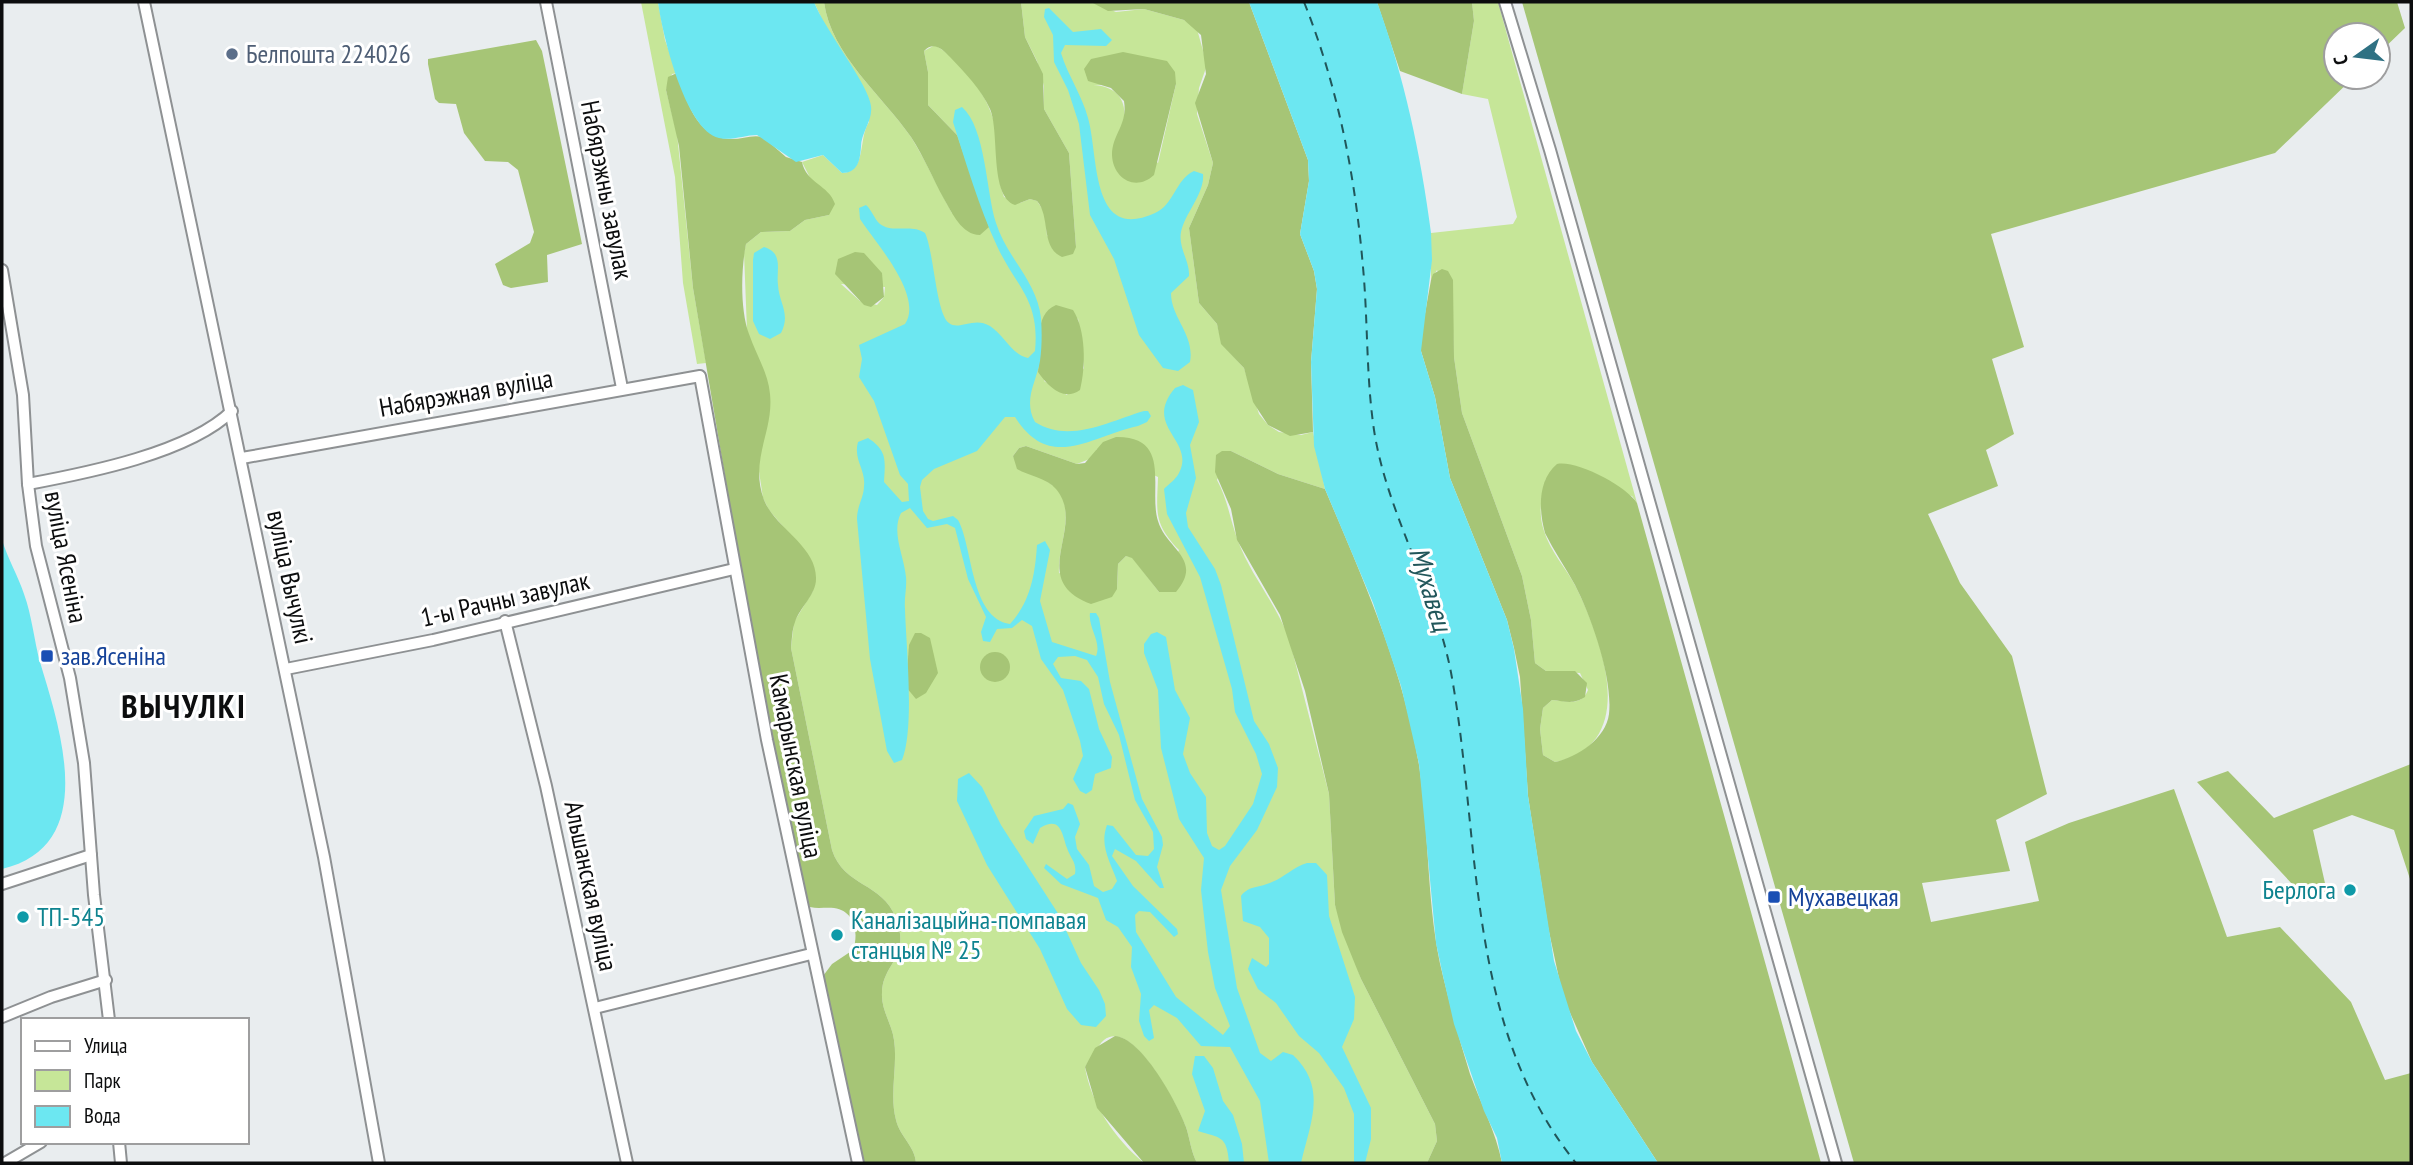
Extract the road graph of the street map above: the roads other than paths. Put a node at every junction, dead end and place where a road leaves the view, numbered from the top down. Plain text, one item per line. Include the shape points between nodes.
1 (144, 2) edge
2 (546, 2) edge
3 (1505, 2) edge
4 (2, 270) edge
5 (700, 376) joint
6 (622, 388) junction
7 (232, 411) junction
8 (242, 458) junction
9 (28, 484) junction
10 (734, 569) junction
11 (505, 621) junction
12 (286, 669) junction
13 (91, 855) junction
14 (2, 884) edge
15 (811, 954) junction
16 (106, 980) junction
17 (594, 1009) junction
18 (2, 1017) edge
19 (109, 1018) edge
20 (38, 1144) edge
21 (119, 1144) edge
22 (5, 1163) edge
23 (121, 1163) edge
24 (379, 1163) edge
25 (627, 1163) edge
26 (858, 1163) edge
27 (1836, 1163) edge

1 - 7 street, вуліца Вычулкі
2 - 6 street, Набярэжны завулак
3 - 27 street
4 - 9 street, вуліца Ясеніна via 23,395
5 - 6 street, Набярэжная вуліца
5 - 10 street, Камарынская вуліца
6 - 8 street, Набярэжная вуліца
7 - 8 street, вуліца Вычулкі
7 - 9 street via 182,442 92,471
8 - 12 street, вуліца Вычулкі
9 - 13 street, вуліца Ясеніна via 36,546 72,691 84,763
10 - 11 street, 1-ы Рачны завулак
10 - 15 street, Камарынская вуліца
11 - 12 street, 1-ы Рачны завулак
11 - 17 street, Альшанская вуліца via 547,786
12 - 24 street, вуліца Вычулкі
13 - 14 street
13 - 16 street, вуліца Ясеніна
15 - 17 street
15 - 26 street, Камарынская вуліца
16 - 18 street
16 - 19 street, вуліца Ясеніна
17 - 25 street, Альшанская вуліца
20 - 22 street
21 - 23 street

